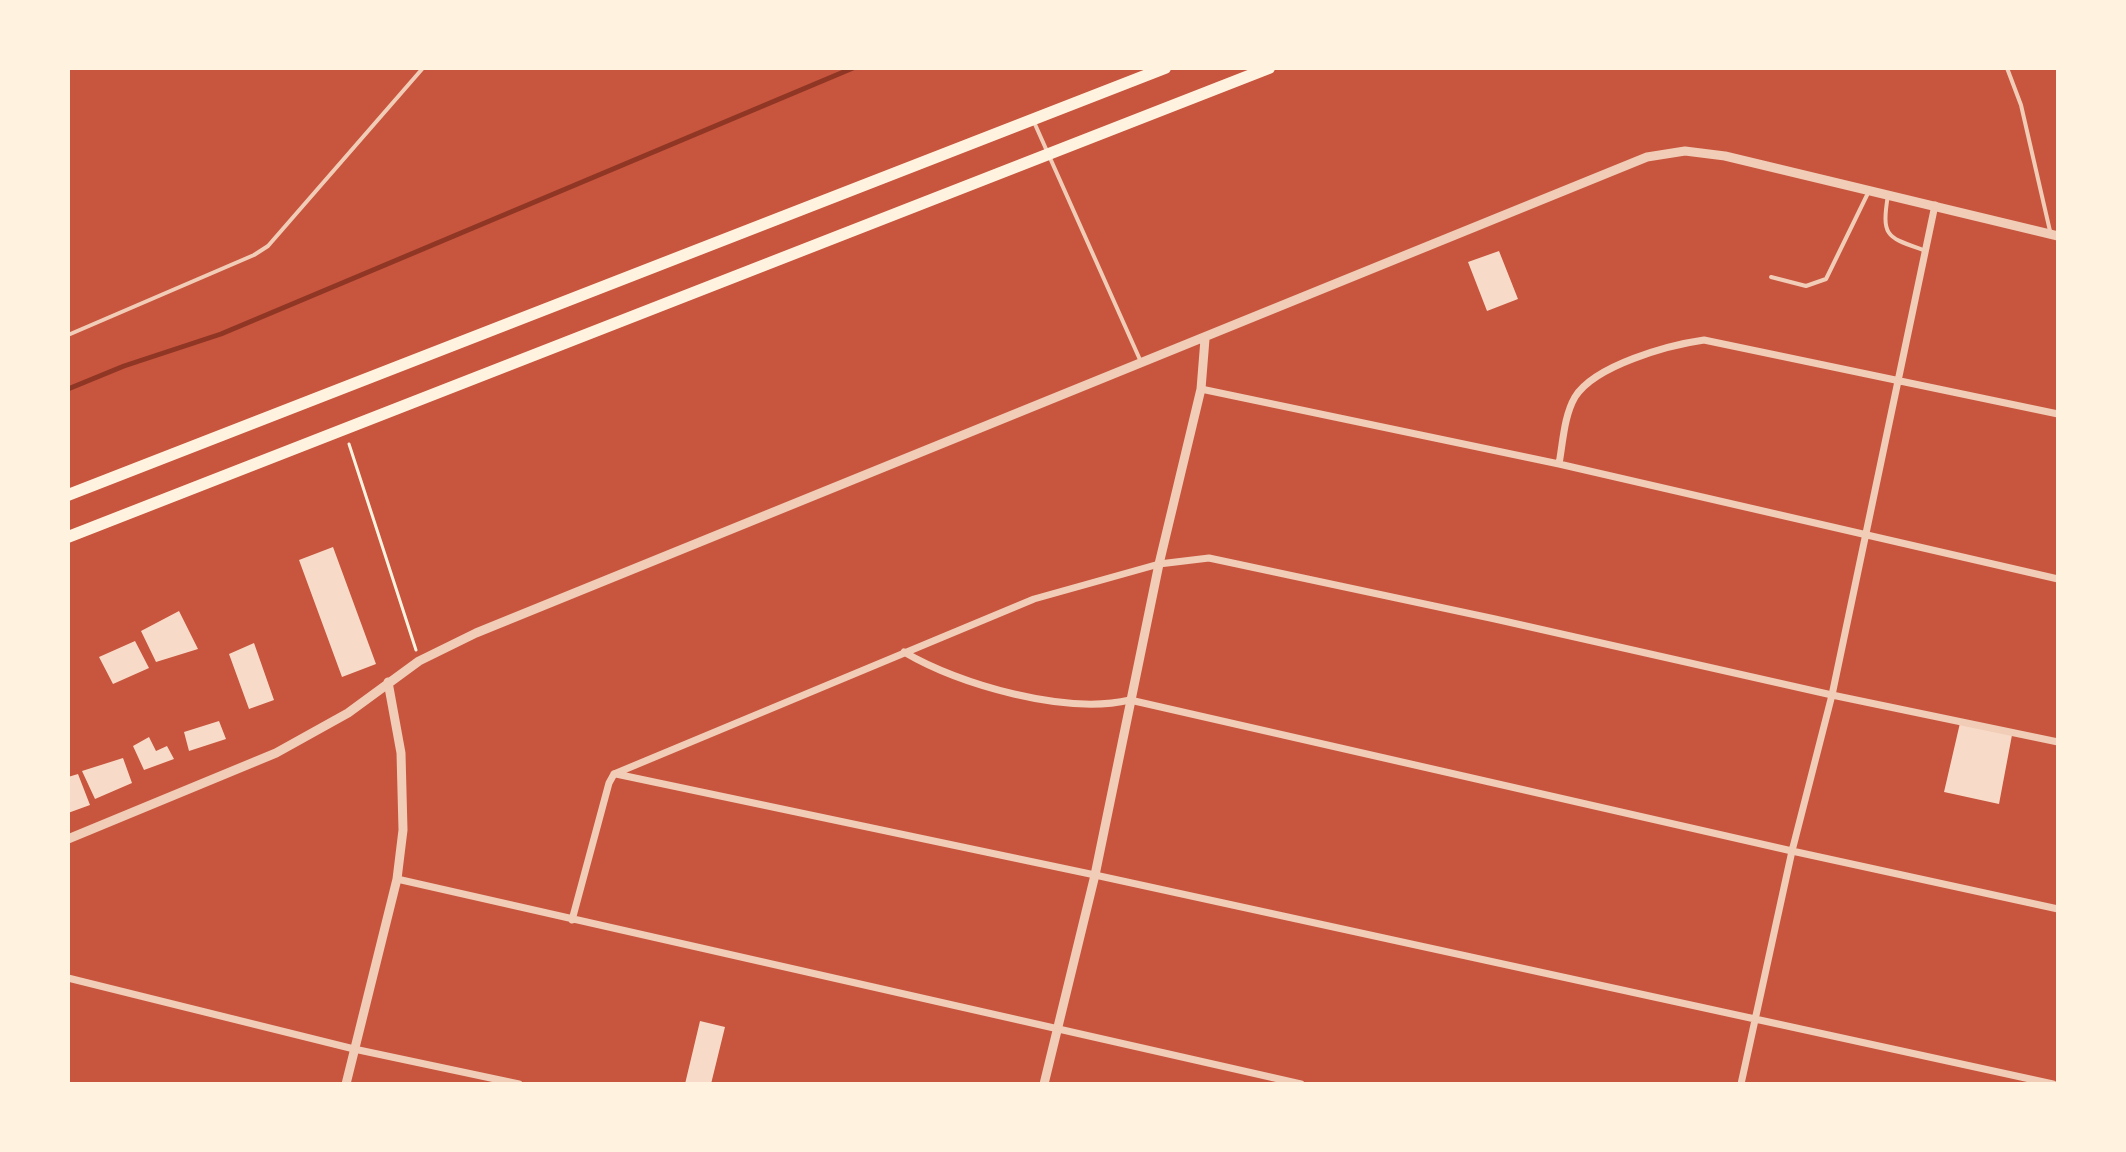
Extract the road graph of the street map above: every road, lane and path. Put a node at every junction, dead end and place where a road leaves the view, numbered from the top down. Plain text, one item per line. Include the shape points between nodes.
1 (423, 68) edge
2 (1165, 68) edge
3 (1269, 68) edge
4 (2007, 68) edge
5 (1033, 120) junction
6 (1048, 154) junction
7 (1870, 189) junction
8 (1888, 193) junction
9 (1935, 205) junction
10 (2054, 235) edge
11 (1926, 251) junction
12 (1771, 277) dead end
13 (68, 335) edge
14 (1205, 339) junction
15 (1142, 364) junction
16 (1898, 379) junction
17 (1201, 389) junction
18 (2058, 414) edge
19 (344, 427) junction
20 (1559, 464) junction
21 (68, 495) edge
22 (1864, 535) junction
23 (68, 537) edge
24 (1159, 564) junction
25 (2058, 579) edge
26 (904, 652) junction
27 (419, 661) junction
28 (388, 682) junction
29 (1832, 695) junction
30 (1130, 700) junction
31 (2058, 742) edge
32 (614, 774) junction
33 (68, 839) edge
34 (1792, 851) junction
35 (1095, 875) junction
36 (397, 879) junction
37 (2058, 909) edge
38 (572, 920) junction
39 (68, 978) edge
40 (1754, 1019) junction
41 (1057, 1030) junction
42 (354, 1049) junction
43 (346, 1084) edge
44 (519, 1084) edge
45 (1044, 1084) edge
46 (1301, 1084) edge
47 (1741, 1084) edge
48 (2053, 1084) edge

1 - 13 lane via 268,246
2 - 5 highway
3 - 6 highway
4 - 10 lane
5 - 6 lane
5 - 21 highway
6 - 15 lane
6 - 19 highway
7 - 8 street
7 - 12 lane via 1826,279 1806,286
7 - 14 street via 1725,156 1685,151 1647,157
8 - 9 street
8 - 11 lane via 1884,221 1889,234
9 - 10 street
9 - 11 street
11 - 16 street
14 - 15 street
14 - 17 street
15 - 27 street via 476,633
16 - 18 street
16 - 20 street via 1704,340 1670,345 1595,378 1576,395
16 - 22 street
17 - 20 street
17 - 24 street
19 - 23 highway
19 - 27 path
20 - 22 street
22 - 25 street
22 - 29 street
24 - 26 street via 1034,599
24 - 29 street via 1209,558
24 - 30 street
26 - 30 street via 933,669 1023,695 1089,705
26 - 32 street
27 - 28 street
28 - 33 street via 348,713 276,753
28 - 36 street via 403,789
29 - 31 street
29 - 34 street
30 - 34 street
30 - 35 street
32 - 35 street
32 - 38 street
34 - 37 street
34 - 40 street
35 - 40 street
35 - 41 street
36 - 38 street
36 - 42 street
38 - 41 street
39 - 42 street
40 - 47 street
40 - 48 street
41 - 45 street
41 - 46 street
42 - 43 street
42 - 44 street

